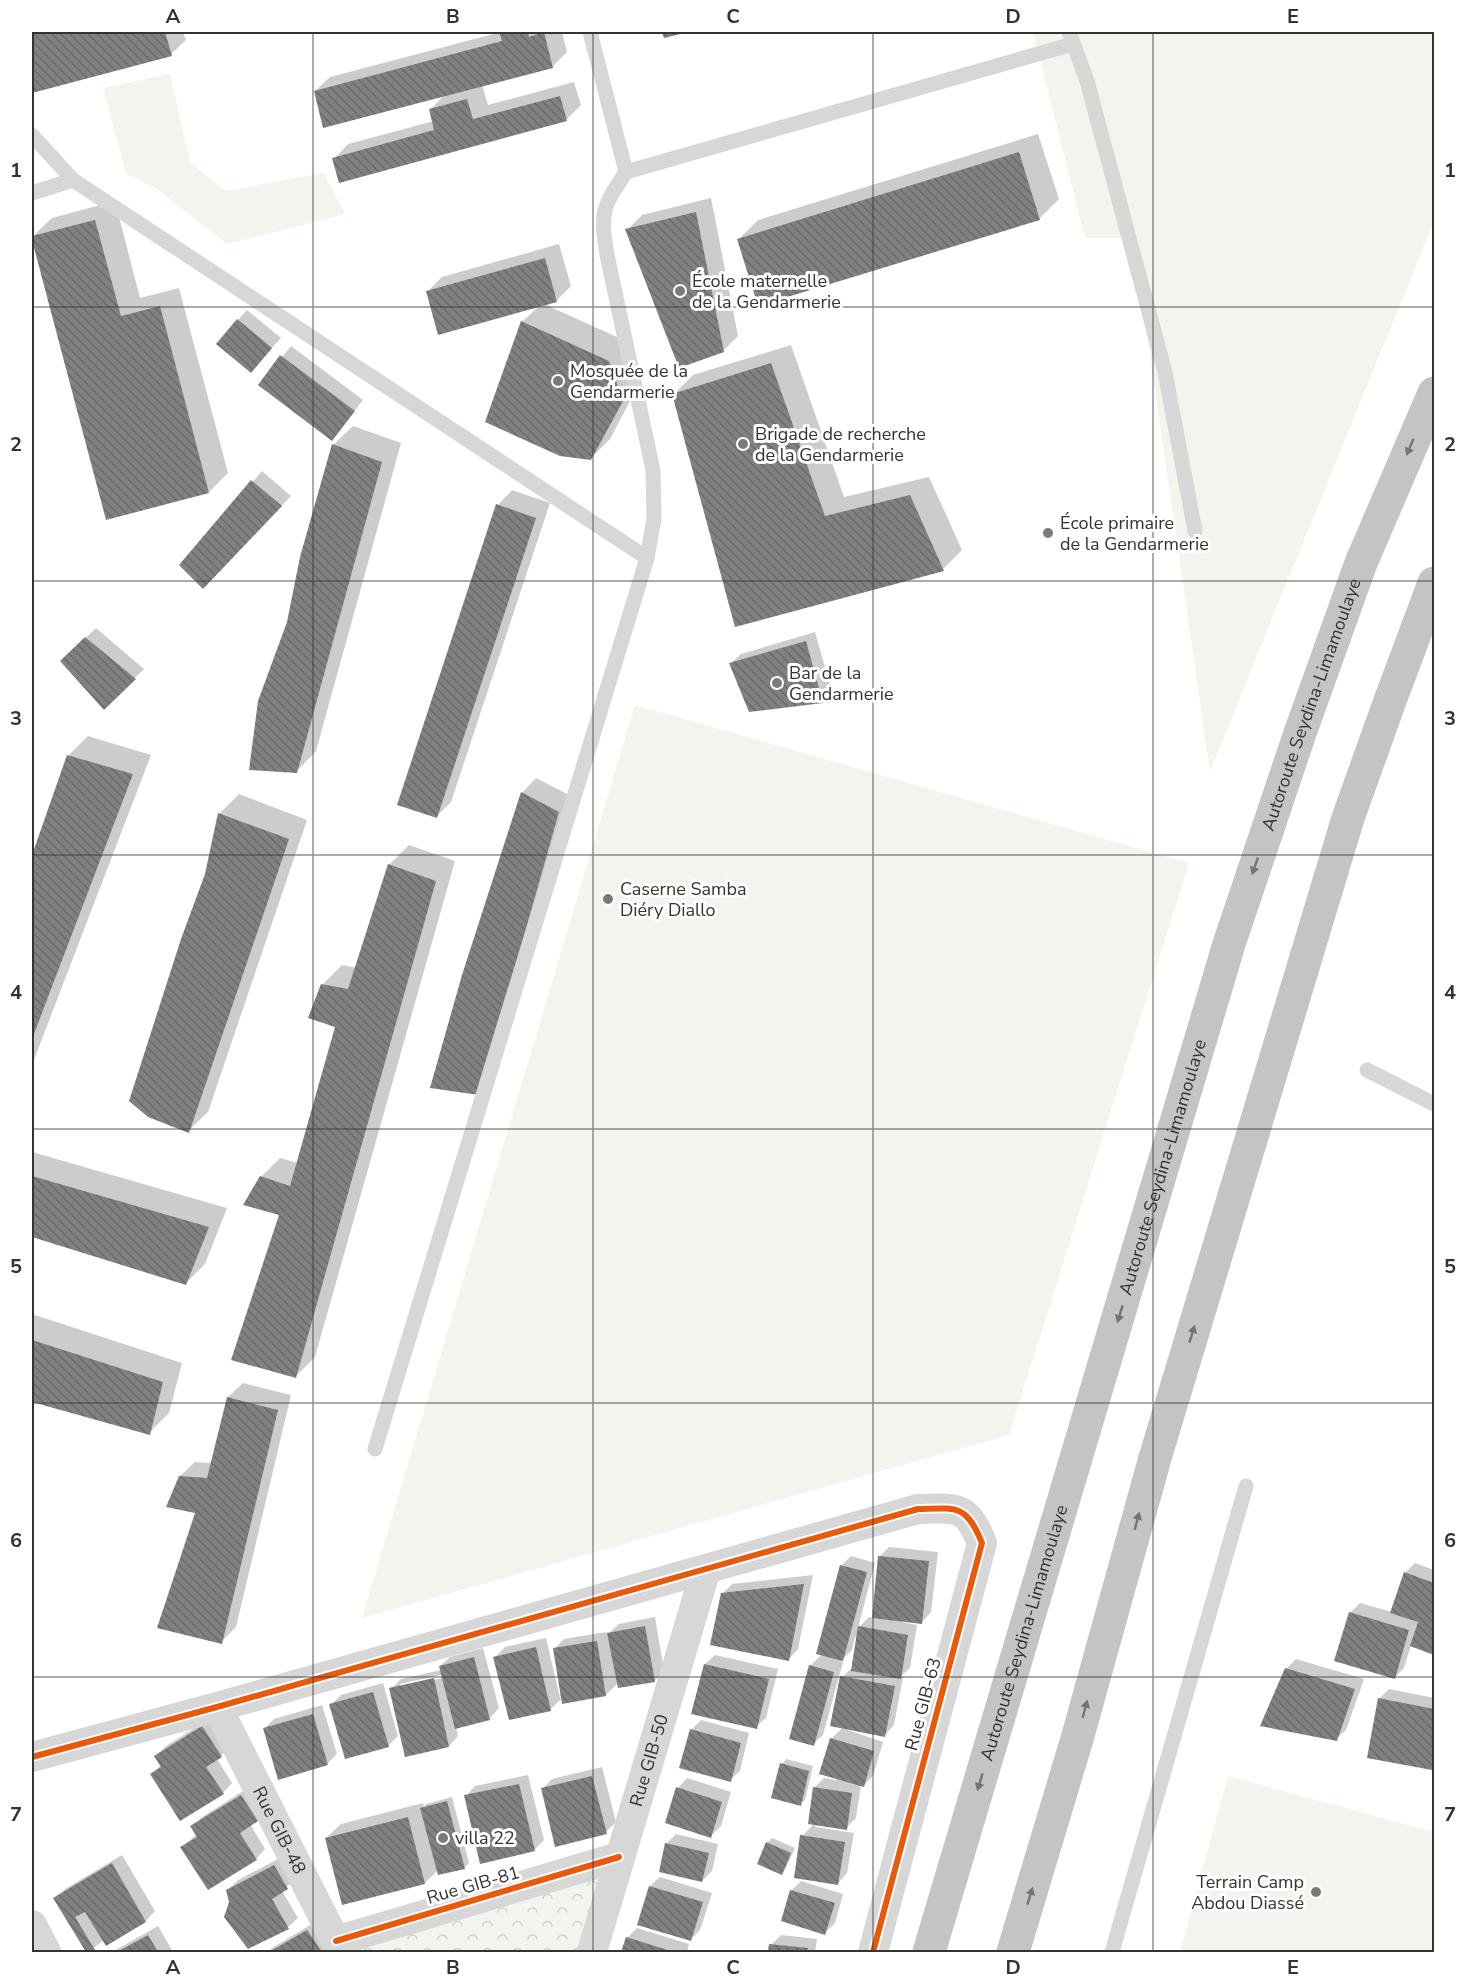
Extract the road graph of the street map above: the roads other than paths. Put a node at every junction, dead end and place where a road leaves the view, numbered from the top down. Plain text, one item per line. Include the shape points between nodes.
1 (590, 32) edge
2 (1071, 38) edge
3 (32, 135) edge
4 (626, 172) junction
5 (73, 180) junction
6 (32, 193) edge
7 (1434, 393) edge
8 (1195, 531) dead end
9 (647, 558) junction
10 (1434, 583) edge
11 (1367, 1070) dead end
12 (1434, 1104) edge
13 (375, 1449) dead end
14 (1246, 1486) dead end
15 (706, 1569) junction
16 (218, 1707) junction
17 (32, 1757) edge
18 (619, 1857) junction
19 (32, 1925) edge
20 (338, 1947) edge
21 (46, 1953) edge
22 (592, 1953) edge
23 (873, 1953) edge
24 (929, 1953) edge
25 (1013, 1953) edge
26 (1112, 1953) edge

1 - 4 lane
2 - 4 lane
2 - 8 lane via 1087,81 1165,372
3 - 5 lane
4 - 9 lane via 607,201 602,225 654,470 654,519
5 - 6 lane
5 - 9 lane
7 -> 24 highway, Autoroute Seydina-Limamoulaye via 1361,563 1229,944
9 - 13 lane
25 -> 10 highway via 1155,1458 1348,818
11 - 12 lane
14 - 26 lane
15 - 16 street, Rue GIB-63
15 - 18 street, Rue GIB-50
15 - 23 street, Rue GIB-63 via 918,1509 955,1508 973,1522 982,1543
16 - 17 street, Rue GIB-63
16 - 20 street, Rue GIB-48
18 - 20 street, Rue GIB-81
18 - 22 street, Rue GIB-50
19 - 21 street

